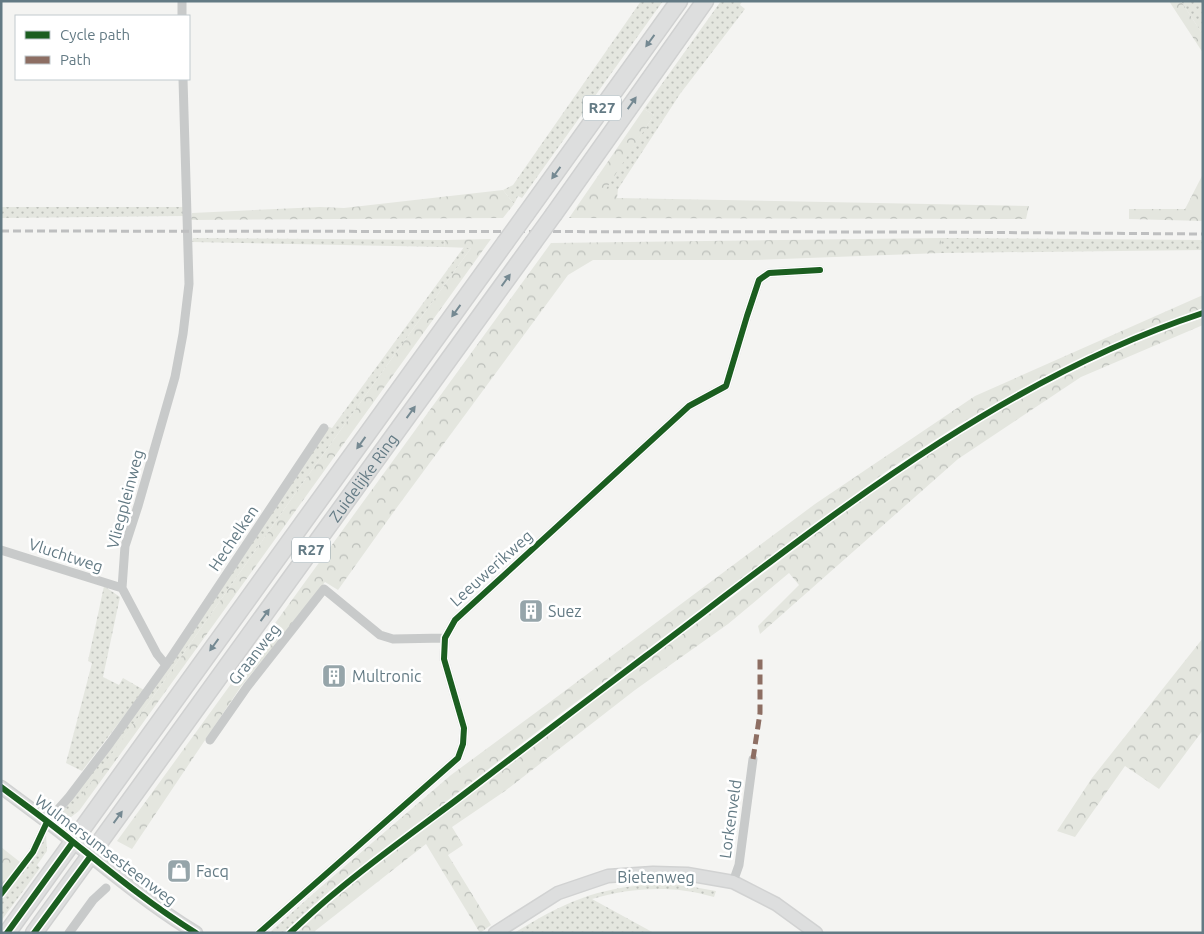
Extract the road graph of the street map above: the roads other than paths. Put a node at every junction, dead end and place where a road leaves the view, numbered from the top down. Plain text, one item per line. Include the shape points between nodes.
1 (182, 1) edge
2 (679, 1) edge
3 (705, 1) edge
4 (182, 15) edge
5 (183, 80) edge
6 (820, 270) dead end
7 (324, 428) dead end
8 (1, 550) edge
9 (122, 588) junction
10 (445, 638) junction
11 (166, 665) junction
12 (210, 740) dead end
13 (753, 759) dead end
14 (1, 787) edge
15 (47, 822) junction
16 (73, 842) junction
17 (90, 857) junction
18 (733, 882) junction
19 (106, 888) dead end
20 (1, 894) edge
21 (7, 933) edge
22 (34, 933) edge
23 (69, 933) edge
24 (196, 933) edge
25 (259, 933) edge
26 (495, 933) edge
27 (816, 933) edge

1 - 4 street
2 -> 16 highway, Zuidelijke Ring / R27, bridge
17 -> 3 highway, Zuidelijke Ring / R27, bridge
5 - 9 street, Vliegpleinweg via 189,231 185,318 175,377 125,546
6 - 10 street, Leeuwerikweg via 769,273 759,280 726,386 689,406 455,620
7 - 11 street, Hechelken
8 - 9 street, Vluchtweg
9 - 11 street
10 - 12 street, Graanweg via 393,639 380,634 324,589
10 - 25 street via 444,659 464,728 458,758
11 - 15 street
13 - 18 street, Lorkenveld via 739,865
14 - 15 street, Wulmersumsesteenweg
15 - 16 street, Wulmersumsesteenweg
15 - 20 street via 34,852
16 - 17 street, Wulmersumsesteenweg
16 - 21 highway, R27
17 - 22 highway, R27
17 - 24 street, Wulmersumsesteenweg
18 - 26 street, Bietenweg via 687,874 608,876 558,894
18 - 27 street, Bietenweg via 776,904
19 - 23 street

